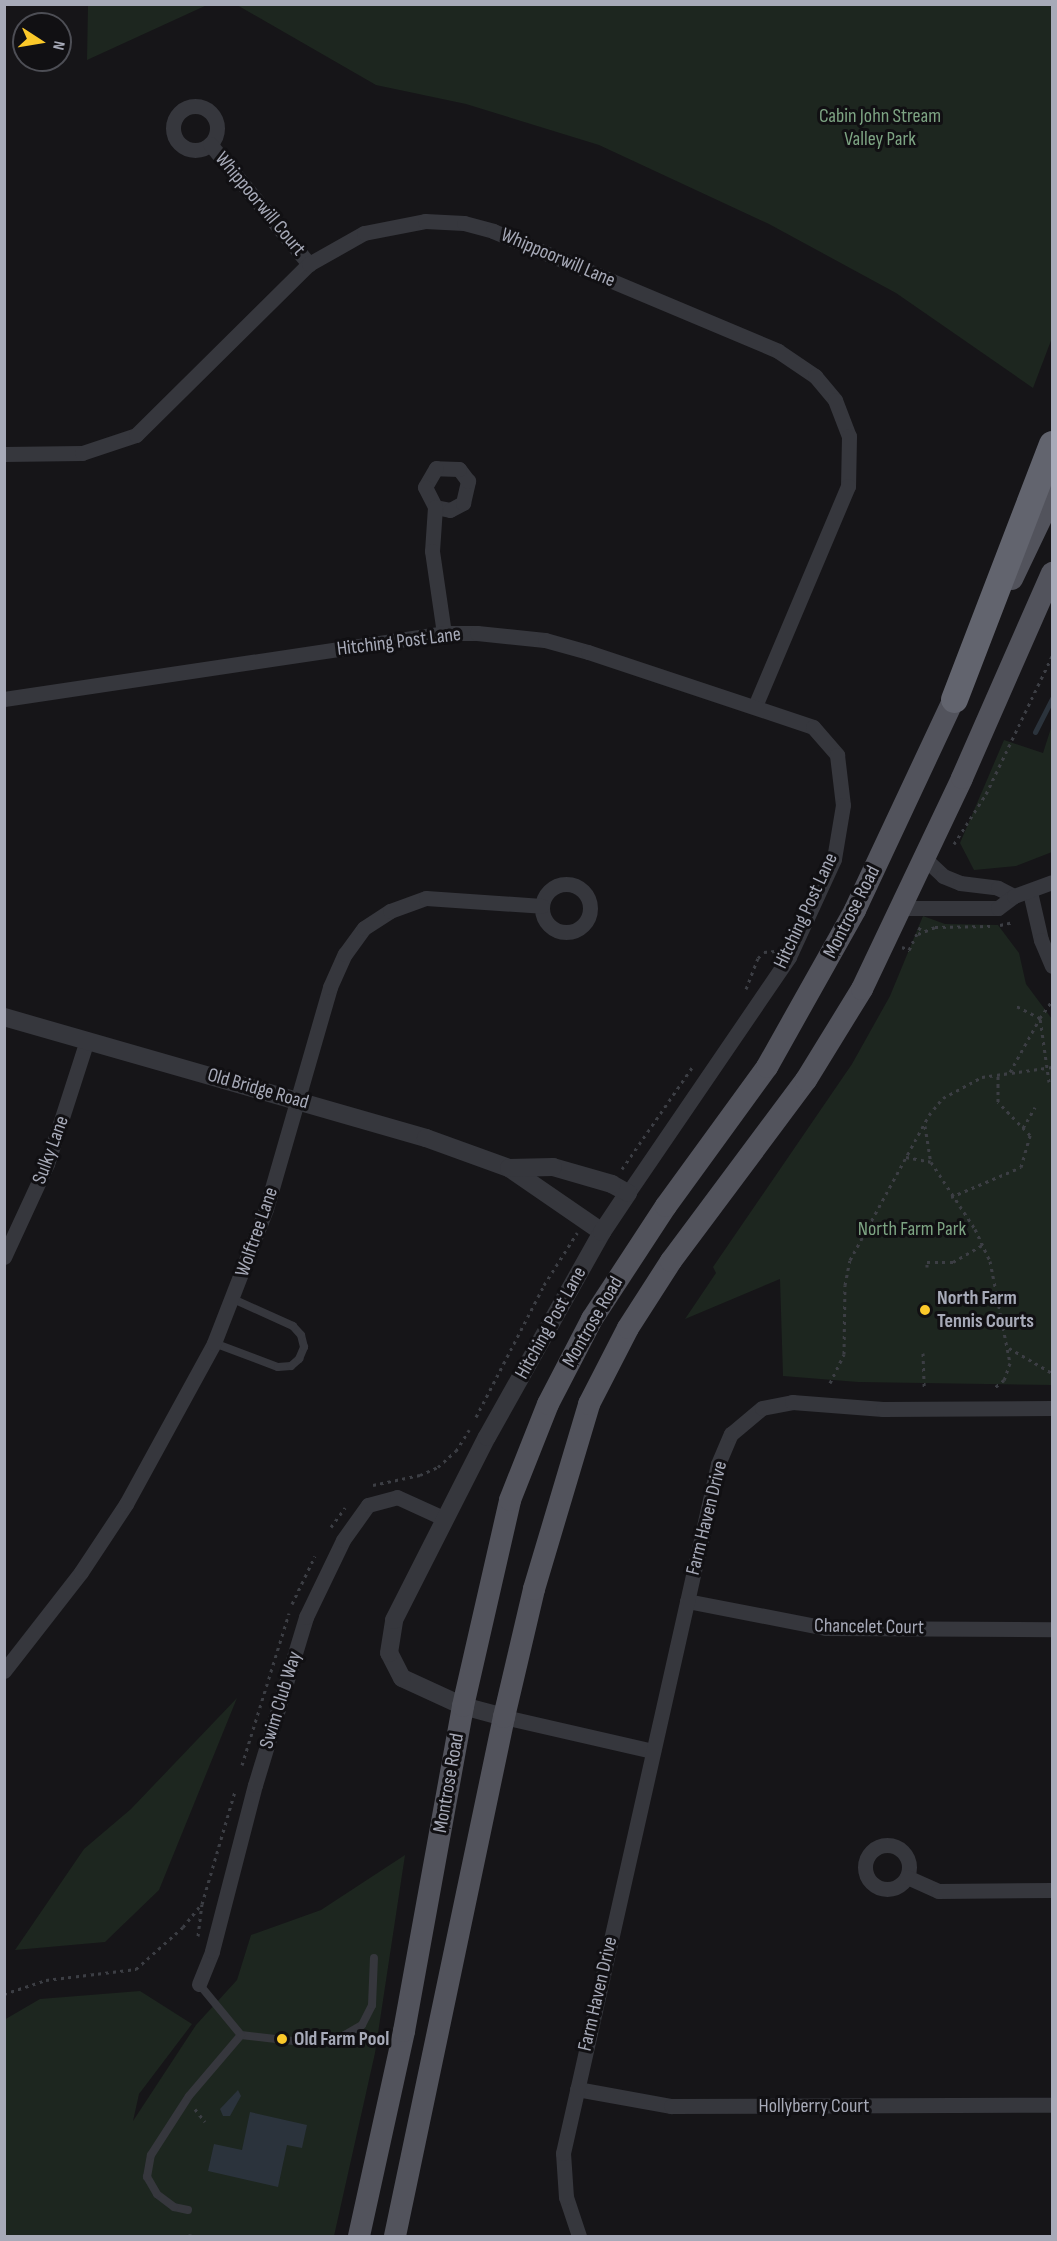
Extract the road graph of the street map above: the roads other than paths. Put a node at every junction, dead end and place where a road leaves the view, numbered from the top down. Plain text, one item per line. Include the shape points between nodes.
1 (210, 144) dead end
2 (309, 264) junction
3 (1053, 444) edge
4 (4, 454) edge
5 (1053, 495) edge
6 (435, 507) dead end
7 (1053, 573) edge
8 (444, 633) junction
9 (4, 699) edge
10 (954, 699) junction
11 (755, 706) junction
12 (924, 858) junction
13 (1053, 882) edge
14 (1029, 892) junction
15 (1014, 896) junction
16 (542, 906) dead end
17 (902, 908) junction
18 (1053, 966) edge
19 (4, 1017) edge
20 (87, 1040) junction
21 (298, 1100) junction
22 (508, 1168) junction
23 (628, 1193) junction
24 (602, 1232) junction
25 (4, 1257) edge
26 (233, 1299) junction
27 (214, 1344) junction
28 (1053, 1408) edge
29 (443, 1518) junction
30 (687, 1601) junction
31 (1053, 1629) edge
32 (4, 1671) edge
33 (463, 1706) junction
34 (504, 1717) junction
35 (653, 1751) junction
36 (907, 1877) dead end
37 (1053, 1890) edge
38 (374, 1958) dead end
39 (199, 1984) joint
40 (241, 2035) junction
41 (577, 2089) junction
42 (1053, 2105) edge
43 (188, 2210) dead end
44 (359, 2236) edge
45 (395, 2236) edge
46 (579, 2236) edge

1 - 2 street, Whippoorwill Court
2 - 4 street, Whippoorwill Lane via 136,435 82,453
2 - 11 street, Whippoorwill Lane via 343,243 384,227 425,221 464,223 493,231 778,351 815,376 834,400 849,436 848,486
3 - 10 highway
5 - 10 main road, Montrose Road
6 - 8 street via 432,551
7 - 12 main road, Montrose Road
8 - 9 street, Hitching Post Lane
8 - 11 street, Hitching Post Lane via 545,640
10 - 33 main road, Montrose Road via 855,910 767,1068 666,1206 598,1309 548,1404 510,1500
11 - 23 street, Hitching Post Lane via 813,727 837,755 843,805 834,859 789,957
12 - 15 street via 943,876 960,883 998,888
12 - 17 main road, Montrose Road
13 - 14 street
14 - 15 street
14 - 18 street via 1041,940
15 - 17 street via 998,908
16 - 21 street, Wolftree Lane via 426,898 390,911 364,928 345,954 330,987
17 - 34 main road, Montrose Road via 862,989 806,1080 671,1261 628,1328 589,1404 534,1589
19 - 20 street, Old Bridge Road
20 - 21 street, Old Bridge Road
20 - 25 street, Sulky Lane via 47,1164
21 - 22 street, Old Bridge Road via 426,1138
21 - 26 street, Wolftree Lane via 266,1209
22 - 23 street, Old Bridge Road via 553,1167 612,1184
22 - 24 street, Old Bridge Road
23 - 24 street, Hitching Post Lane
24 - 29 street, Hitching Post Lane
26 - 27 street, Wolftree Lane
26 - 27 lane via 293,1326 304,1347 299,1359 291,1365 278,1366
27 - 32 street, Wolftree Lane via 126,1504 81,1572
28 - 30 street, Farm Haven Drive via 883,1409 792,1402 762,1408 731,1434 718,1464
29 - 33 street, Hitching Post Lane via 394,1620 389,1653 402,1678
29 - 39 street, Swim Club Way via 397,1497 368,1505 343,1540 306,1617 255,1785 212,1951
30 - 31 street, Chancelet Court via 826,1628
30 - 35 street, Farm Haven Drive
33 - 34 street, Hitching Post Lane
33 - 44 main road, Montrose Road via 404,2031
34 - 35 street
34 - 45 main road, Montrose Road
35 - 41 street, Farm Haven Drive
36 - 37 street via 938,1891
38 - 40 lane via 372,2005 363,2025 336,2040 311,2043
39 - 40 lane
40 - 43 lane via 189,2096 151,2156 147,2177 157,2194 174,2207
41 - 42 street, Hollyberry Court via 671,2106
41 - 46 street, Farm Haven Drive via 563,2153 566,2198

